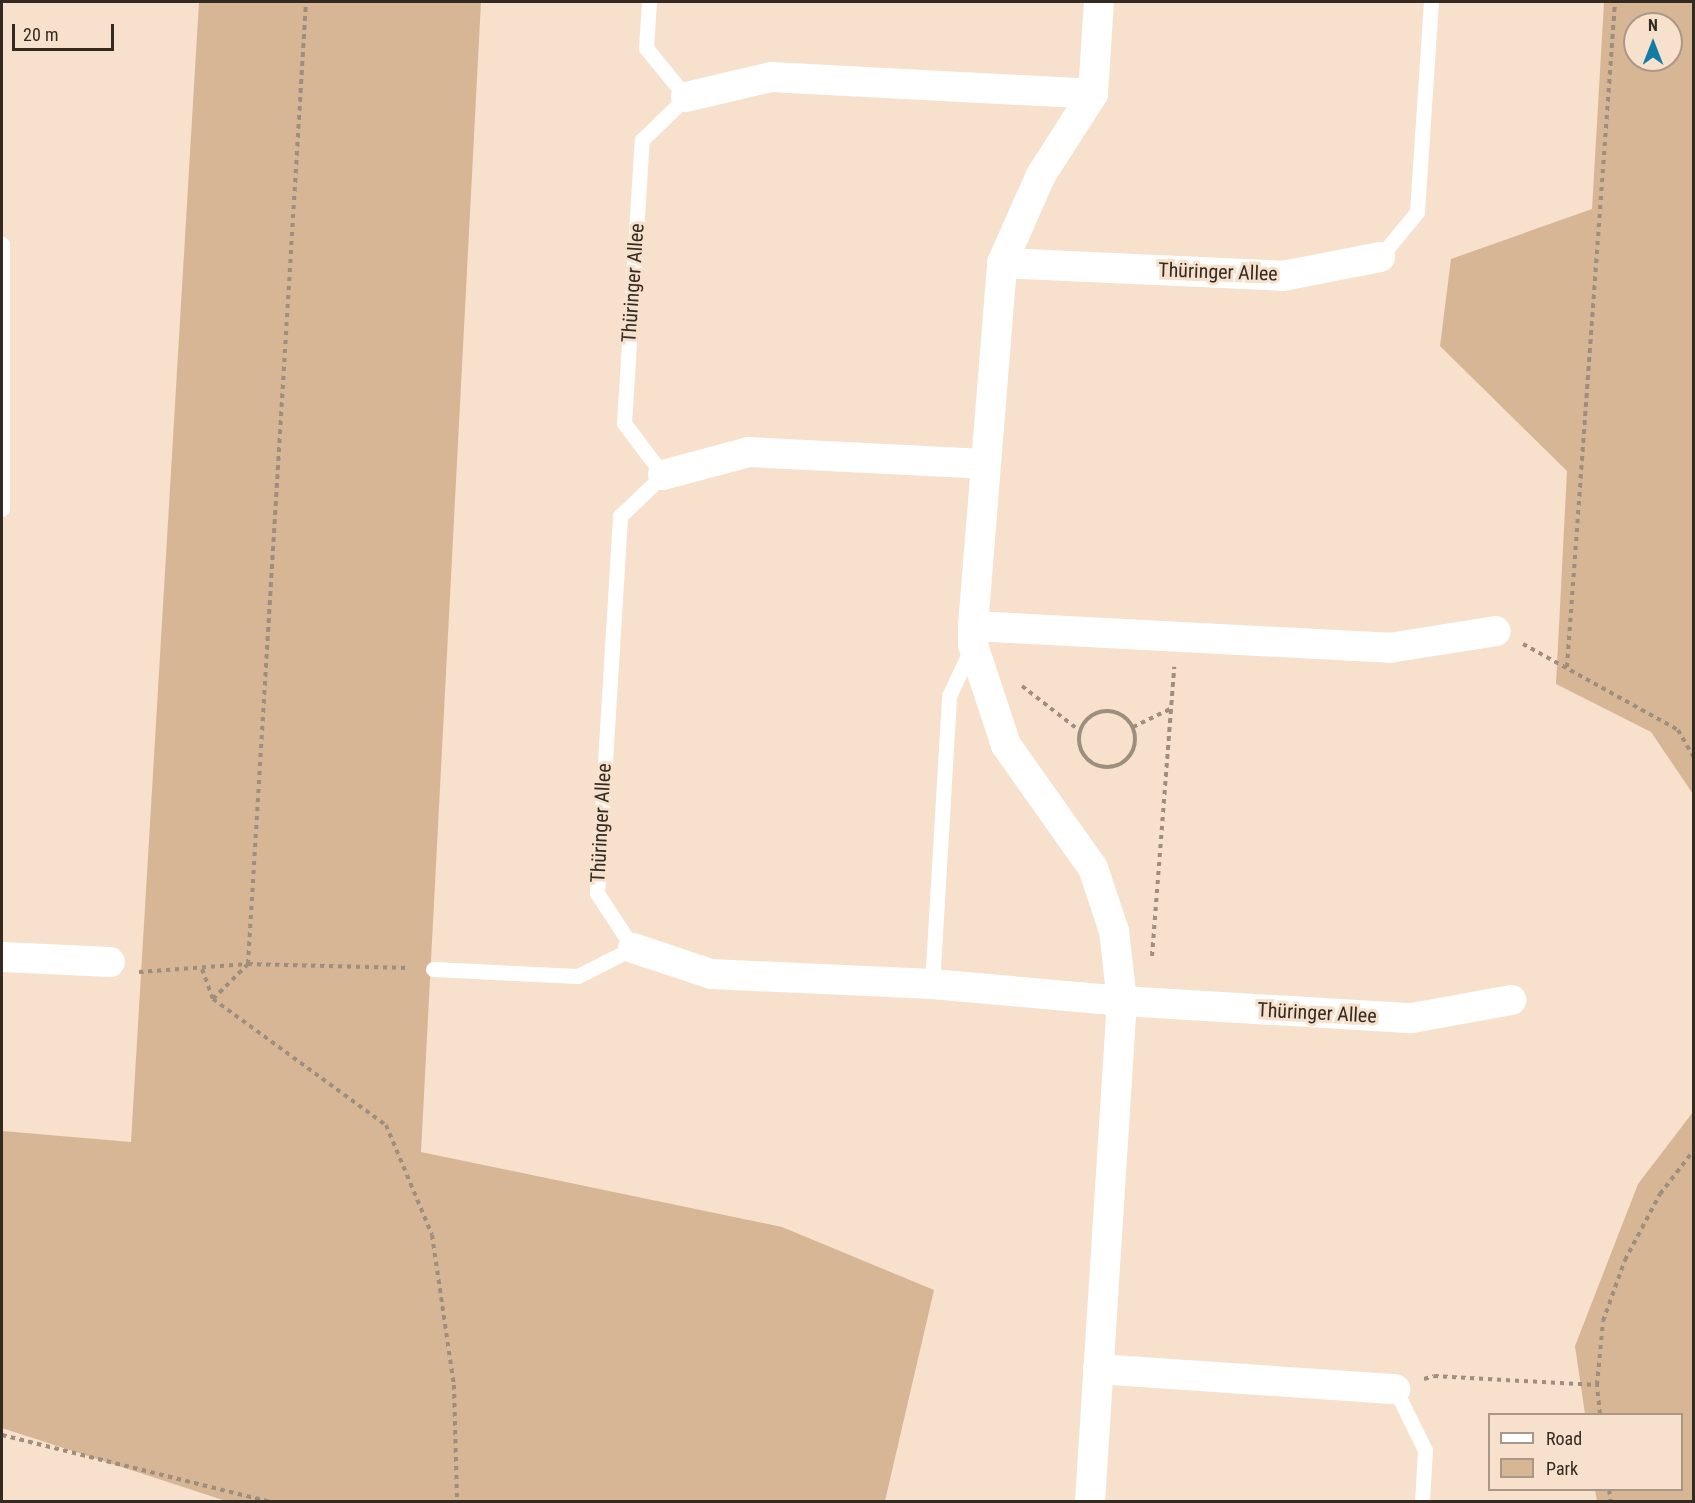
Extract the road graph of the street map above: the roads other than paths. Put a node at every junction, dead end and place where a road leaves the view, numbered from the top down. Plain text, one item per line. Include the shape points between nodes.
1 (649, 2) edge
2 (1099, 2) edge
3 (1431, 2) edge
4 (1093, 94) junction
5 (686, 97) junction
6 (2, 244) edge
7 (1380, 257) joint
8 (1002, 263) junction
9 (984, 464) junction
10 (663, 475) junction
11 (2, 509) edge
12 (1496, 631) road end
13 (973, 635) junction
14 (633, 948) junction
15 (2, 957) edge
16 (111, 962) road end
17 (433, 969) road end
18 (932, 984) junction
19 (1510, 1000) dead end
20 (1122, 1001) junction
21 (1098, 1369) junction
22 (1395, 1389) joint
23 (1090, 1502) edge
24 (1422, 1502) edge

1 - 5 lane via 646,48
2 - 4 street
3 - 7 lane, Thüringer Allee via 1417,212
4 - 5 street via 771,77
4 - 8 street via 1041,175
5 - 10 lane, Thüringer Allee via 642,140 624,423
6 - 11 lane
7 - 8 street, Thüringer Allee via 1283,276
8 - 9 street
9 - 10 street, Thüringer Allee via 749,452
9 - 13 street
10 - 14 lane, Thüringer Allee via 620,516 597,893
12 - 13 street via 1389,648
13 - 18 lane via 950,696
13 - 20 street via 1006,745 1093,868 1114,931
14 - 17 lane via 578,976
14 - 18 street, Thüringer Allee via 711,974
15 - 16 street
18 - 20 street, Thüringer Allee
19 - 20 street, Thüringer Allee via 1412,1018
20 - 21 street
21 - 22 street
21 - 23 street
22 - 24 lane via 1425,1450

